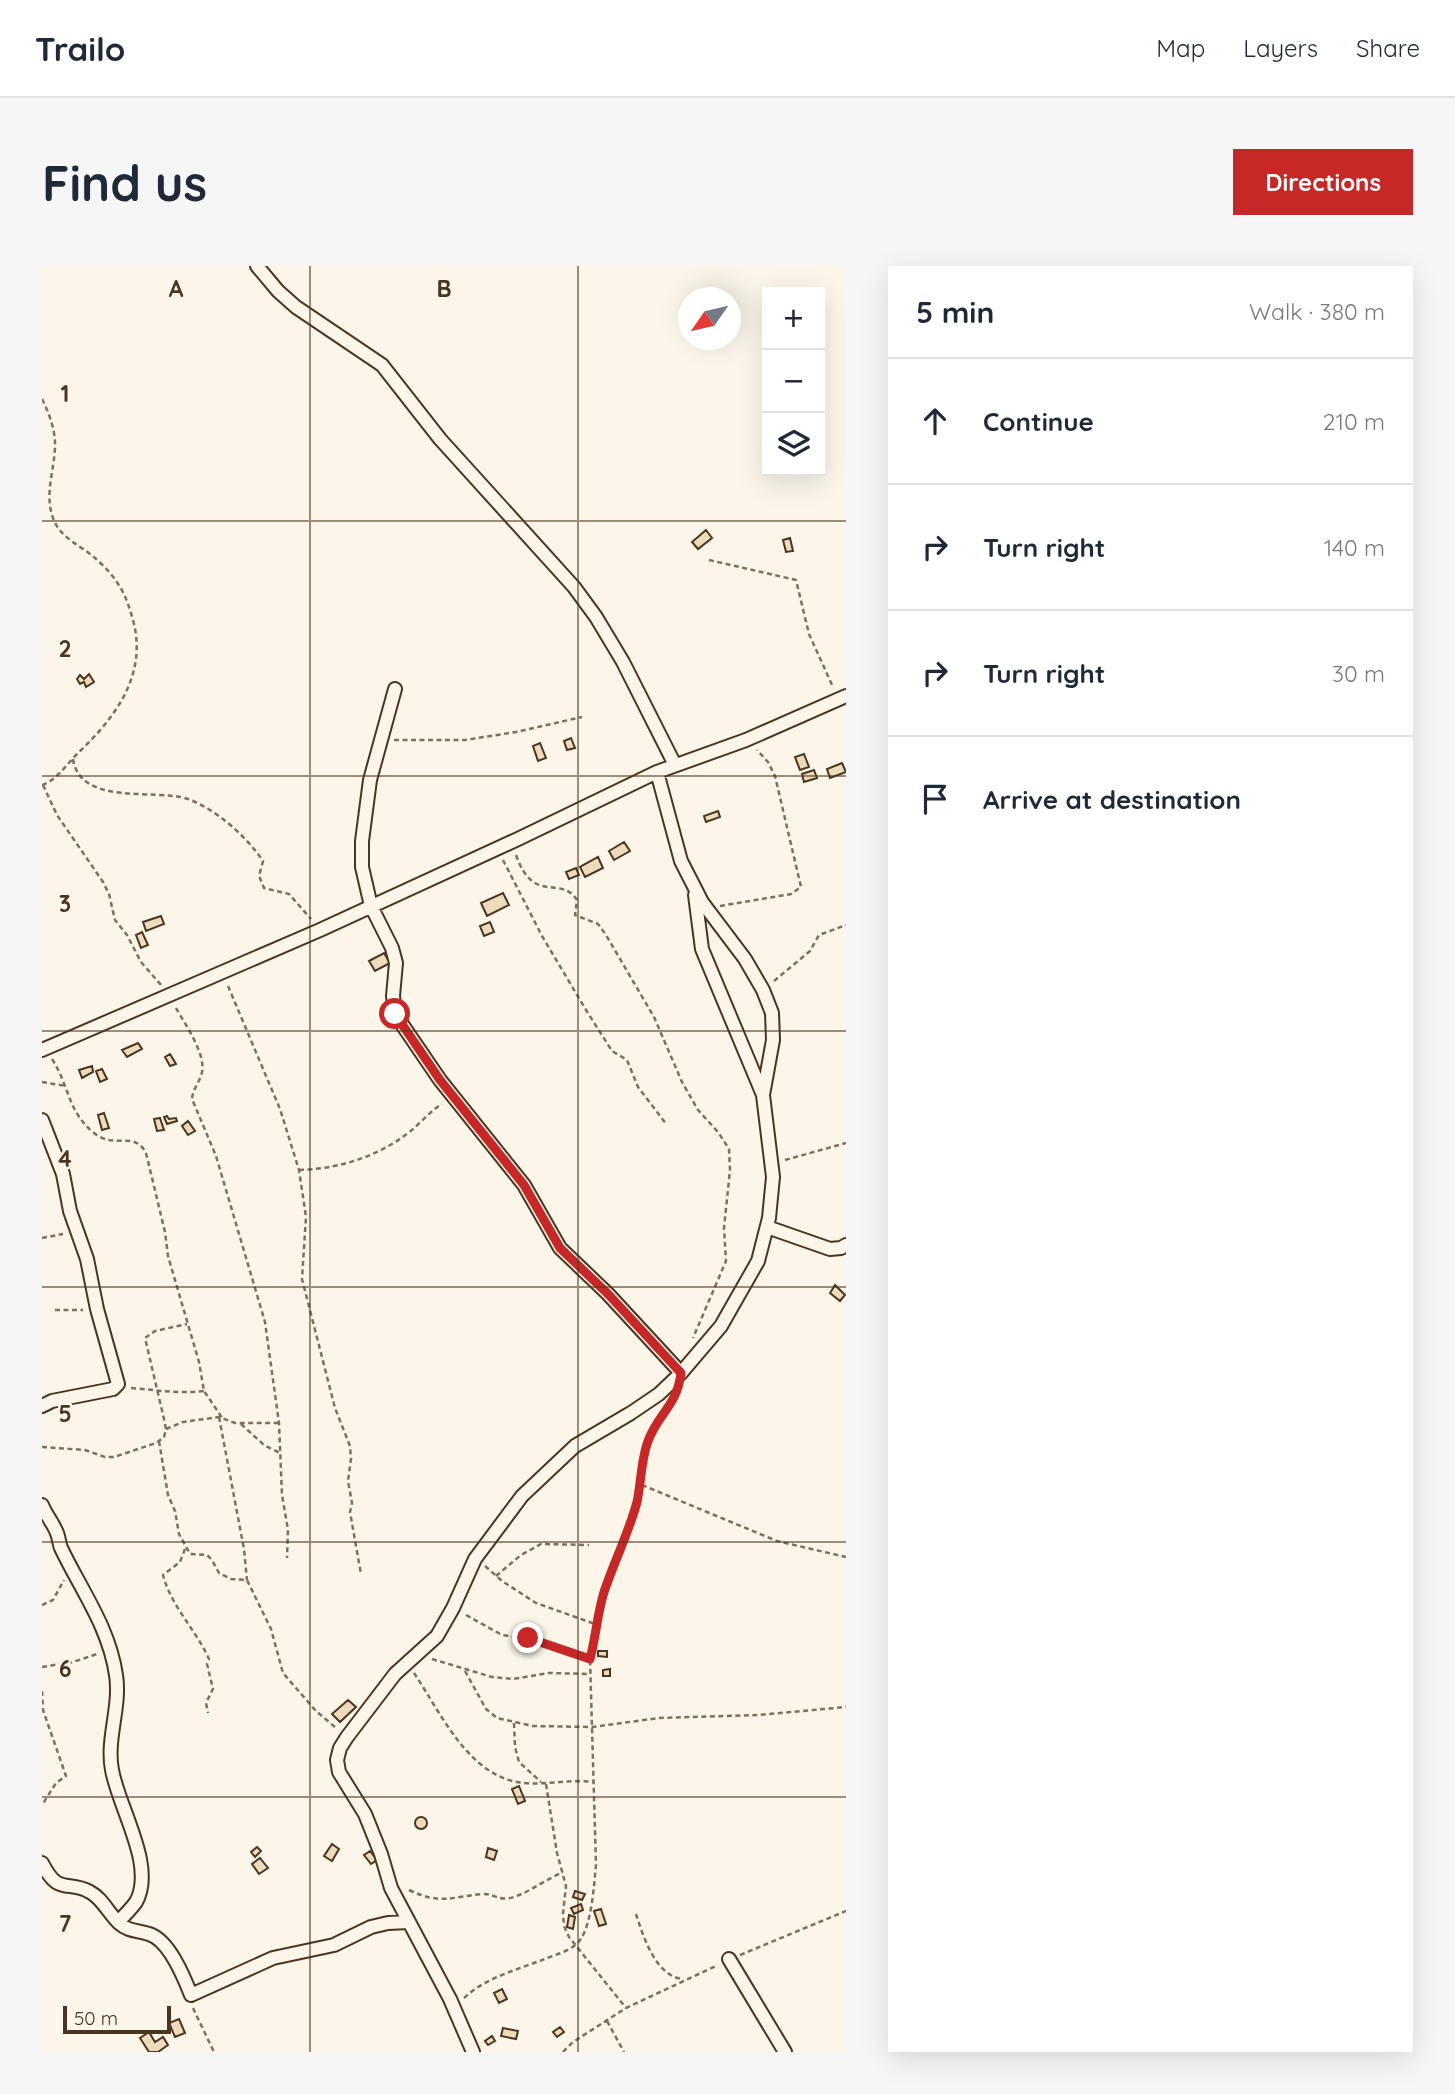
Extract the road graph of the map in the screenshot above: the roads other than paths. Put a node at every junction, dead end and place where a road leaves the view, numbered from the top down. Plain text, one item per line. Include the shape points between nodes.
1 (257, 266) edge
2 (396, 689) dead end
3 (842, 698) edge
4 (675, 765) junction
5 (657, 772) junction
6 (695, 888) junction
7 (371, 906) junction
8 (43, 1049) edge
9 (763, 1095) junction
10 (42, 1120) edge
11 (767, 1227) junction
12 (846, 1245) edge
13 (685, 1369) junction
14 (42, 1406) edge
15 (42, 1505) edge
16 (42, 1863) edge
17 (118, 1922) junction
18 (409, 1922) junction
19 (729, 1959) road end
20 (473, 2052) edge
21 (785, 2052) edge

1 - 4 street via 296,307 382,365 440,439 574,587 623,662
2 - 7 street via 370,780 362,841 362,867
3 - 4 street
4 - 5 street
5 - 6 street via 681,862
5 - 7 street
6 - 9 street via 702,948
6 - 9 street via 745,959 772,1013 773,1040
7 - 8 street
7 - 13 street via 396,963 395,1014 524,1185 560,1248
9 - 11 street via 773,1177
10 - 14 street via 63,1174 118,1386
11 - 12 street via 830,1249
11 - 13 street via 758,1261 741,1293
13 - 18 street via 659,1394 575,1446 522,1496 475,1559 437,1636 412,1657 340,1748 339,1772 365,1814 391,1888
15 - 17 street via 94,1606 116,1675 118,1704 111,1766 142,1859 142,1885 135,1903
16 - 17 street via 54,1881 94,1894
17 - 18 street via 135,1932 156,1936 174,1959 191,1995 273,1958 334,1945 372,1927
18 - 20 street
19 - 21 street

